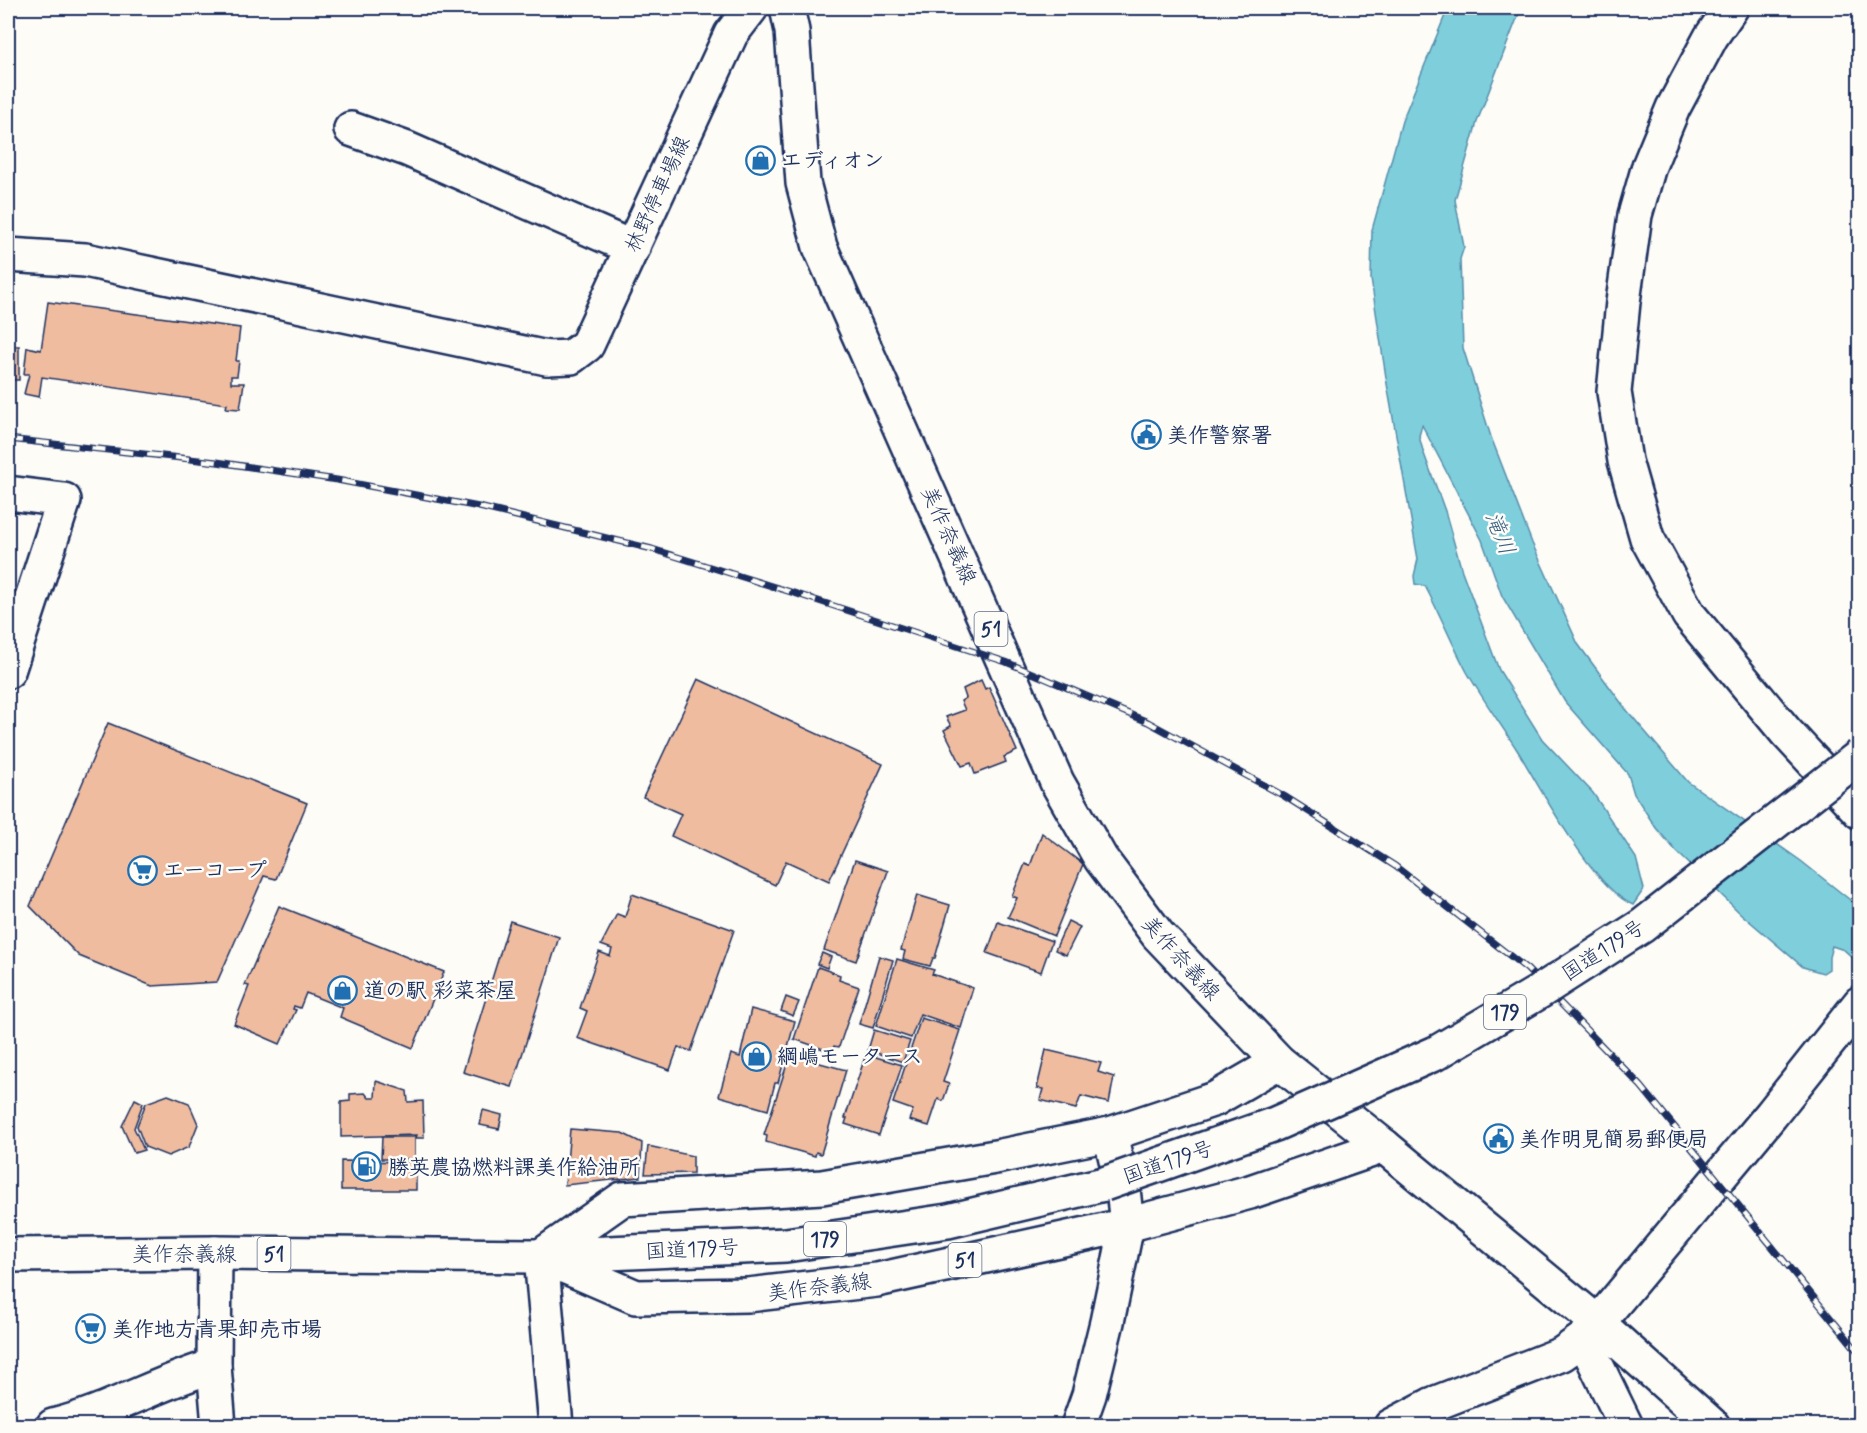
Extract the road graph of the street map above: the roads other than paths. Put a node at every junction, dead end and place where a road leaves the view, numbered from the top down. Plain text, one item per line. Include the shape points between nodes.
1 (751, 8) edge
2 (788, 8) edge
3 (1731, 8) edge
4 (351, 129) dead end
5 (633, 248) junction
6 (8, 255) edge
7 (8, 493) edge
8 (8, 670) edge
9 (1860, 756) edge
10 (1860, 812) edge
11 (1860, 1003) edge
12 (1279, 1062) junction
13 (1110, 1134) junction
14 (1384, 1146) junction
15 (1127, 1225) junction
16 (215, 1253) junction
17 (8, 1255) edge
18 (541, 1256) junction
19 (1592, 1330) junction
20 (214, 1366) junction
21 (53, 1425) edge
22 (219, 1425) edge
23 (556, 1425) edge
24 (1078, 1425) edge
25 (1391, 1425) edge
26 (1626, 1425) edge
27 (1713, 1425) edge

1 - 5 main road, 林野停車場線 via 731,34
2 - 12 main road, 美作奈義線 / 51 via 803,183 820,247 1057,782 1101,859 1158,935
3 - 10 main road via 1673,108 1649,166 1635,215 1614,392 1619,426 1647,538 1689,615 1785,732
4 - 5 main road via 407,149
5 - 6 main road, 林野停車場線 via 587,345 571,357 547,358 85,260
7 - 8 main road via 64,500
9 - 18 main road, 国道179号 / 179, bridge via 1642,926 1539,992 1436,1053 1275,1124 1104,1184 948,1221 786,1245
11 - 19 main road
12 - 13 main road via 1215,1100
12 - 14 main road, 美作奈義線 / 51
13 - 15 main road
13 - 18 main road via 822,1187 622,1199
14 - 15 main road, 美作奈義線 / 51 via 1250,1192
14 - 19 main road
15 - 18 main road, 美作奈義線 / 51 via 877,1280 748,1295 636,1297
15 - 24 main road via 1107,1322
16 - 17 main road, 美作奈義線 / 51
16 - 18 main road, 美作奈義線 / 51
16 - 20 main road
18 - 23 main road
19 - 25 main road via 1562,1353
19 - 26 main road via 1590,1352
19 - 27 main road
20 - 21 main road via 78,1420
20 - 22 main road

